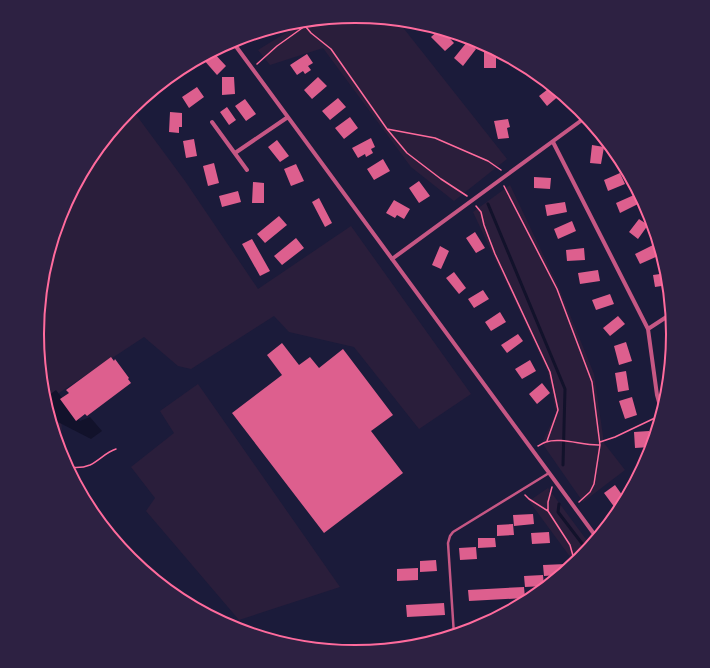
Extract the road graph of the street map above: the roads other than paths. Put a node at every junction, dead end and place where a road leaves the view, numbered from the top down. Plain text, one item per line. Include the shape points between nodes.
1 (236, 47) edge
2 (288, 117) junction
3 (581, 121) edge
4 (212, 122) dead end
5 (553, 142) junction
6 (235, 153) junction
7 (247, 170) dead end
8 (392, 259) junction
9 (665, 318) edge
10 (648, 328) junction
11 (658, 401) edge
12 (549, 472) junction
13 (593, 533) edge
14 (454, 628) edge

1 - 2 street
2 - 6 street
2 - 8 street
3 - 5 street
4 - 6 street
5 - 8 street
5 - 10 street
6 - 7 street
8 - 12 street
9 - 10 street
10 - 11 street
12 - 13 street
12 - 14 lane via 450,536 448,543

